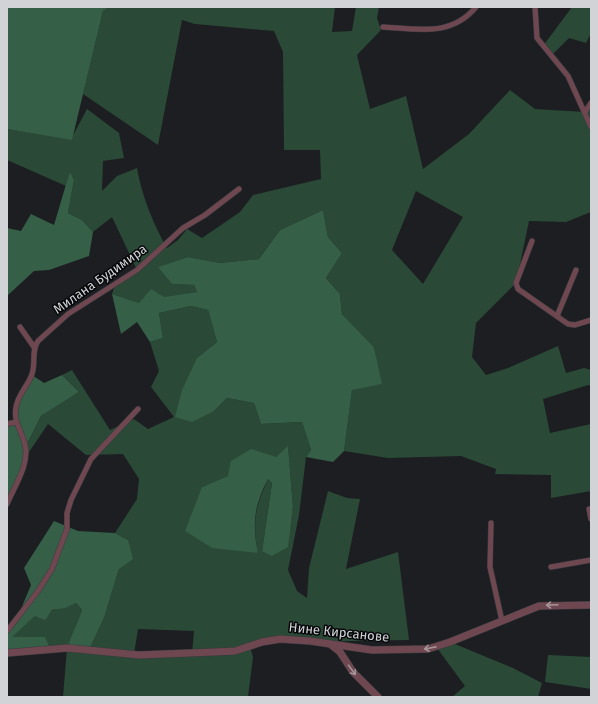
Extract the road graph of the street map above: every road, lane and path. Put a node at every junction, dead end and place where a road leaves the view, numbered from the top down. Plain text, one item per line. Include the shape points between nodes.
1 (476, 7) edge
2 (534, 7) edge
3 (383, 27) dead end
4 (591, 103) edge
5 (585, 112) junction
6 (591, 127) edge
7 (238, 189) dead end
8 (532, 241) dead end
9 (576, 270) dead end
10 (557, 316) junction
11 (591, 320) edge
12 (20, 327) dead end
13 (34, 347) junction
14 (138, 409) dead end
15 (16, 422) junction
16 (7, 424) edge
17 (7, 504) edge
18 (589, 510) dead end
19 (591, 519) edge
20 (491, 523) dead end
21 (591, 560) edge
22 (551, 567) dead end
23 (591, 606) edge
24 (502, 621) junction
25 (7, 631) edge
26 (326, 643) junction
27 (7, 653) edge
28 (378, 697) edge

1 - 3 street via 466,18 444,28 423,30
2 - 5 street via 537,38 565,72
4 - 5 street
5 - 6 street
7 - 13 street, Милана Будимира via 205,215 183,228 137,270 68,314
8 - 10 street via 516,287
9 - 10 street
10 - 11 street via 575,326
12 - 13 street
13 - 15 street via 32,375 19,396
14 - 25 street via 91,458 71,500 67,513 67,529 52,569
15 - 16 street
15 - 17 street via 26,446 25,458
18 - 19 street
20 - 24 street via 490,567
21 - 22 street
23 -> 24 street, Нине Кирсанове via 544,605
24 -> 26 street, Нине Кирсанове via 428,649 372,650
26 - 27 street, Нине Кирсанове via 280,639 235,651 154,655 67,648
26 -> 28 street via 340,652 353,672

